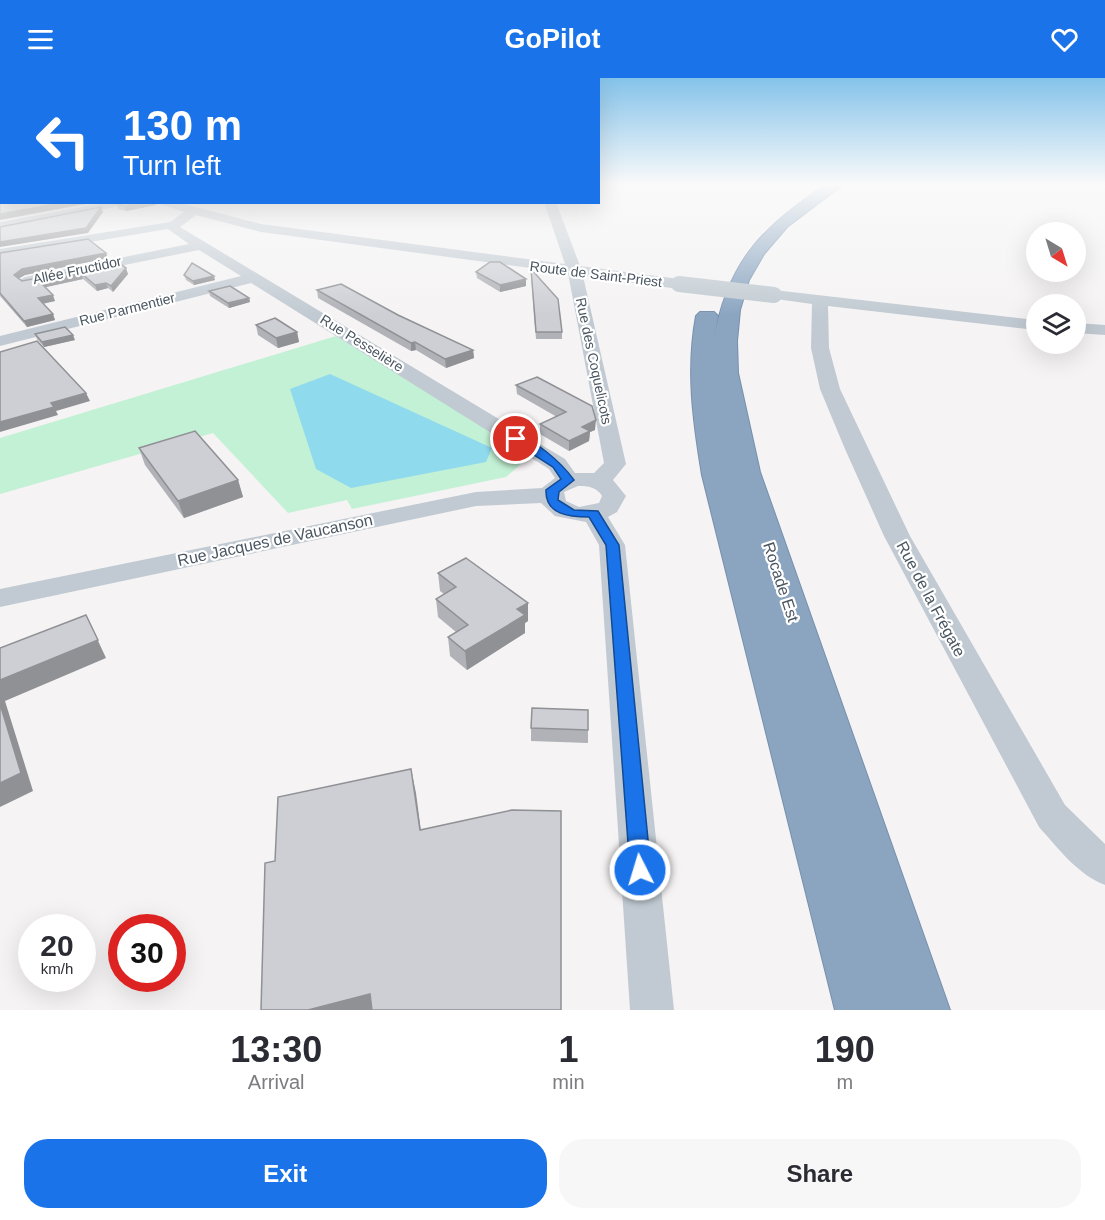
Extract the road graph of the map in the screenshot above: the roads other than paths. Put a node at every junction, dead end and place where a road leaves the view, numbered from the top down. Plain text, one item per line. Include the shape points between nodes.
1 (152, 227) edge
2 (174, 227) edge
3 (259, 227) edge
4 (559, 227) edge
5 (760, 227) edge
6 (779, 227) edge
7 (199, 246) junction
8 (0, 253) edge
9 (575, 272) junction
10 (255, 277) junction
11 (25, 281) edge
12 (820, 300) junction
13 (1026, 324) edge
14 (1086, 329) edge
15 (1105, 330) edge
16 (0, 341) edge
17 (560, 488) junction
18 (596, 497) junction
19 (0, 598) edge
20 (1105, 867) edge
21 (652, 1010) edge
22 (864, 1010) edge
23 (921, 1010) edge

1 - 8 street
2 - 7 street, Rue Pesselière
3 - 9 street, Route de Saint-Priest
4 - 9 street, Rue des Coquelicots
5 - 22 highway, Rocade Est via 732,258 709,307 701,369 705,415 717,475
6 - 23 highway, Rocade Est via 749,261 729,309 724,371 730,415 745,472
7 - 10 street, Rue Pesselière
7 - 11 street, Allée Fructidor
9 - 12 street, Route de Saint-Priest, bridge
9 - 18 street, Rue des Coquelicots via 615,464
10 - 16 street, Rue Parmentier
10 - 17 street, Rue Pesselière via 557,464
12 - 13 street, Route de Saint-Priest
12 - 20 street, Rue de la Frégate via 820,348 830,389 897,536 1052,816
14 - 15 street
17 - 18 street, Rue Jacques de Vaucanson
17 - 18 street, Rue Pesselière via 556,506 563,511
17 - 19 street, Rue Jacques de Vaucanson via 476,499
18 - 21 street via 612,545

